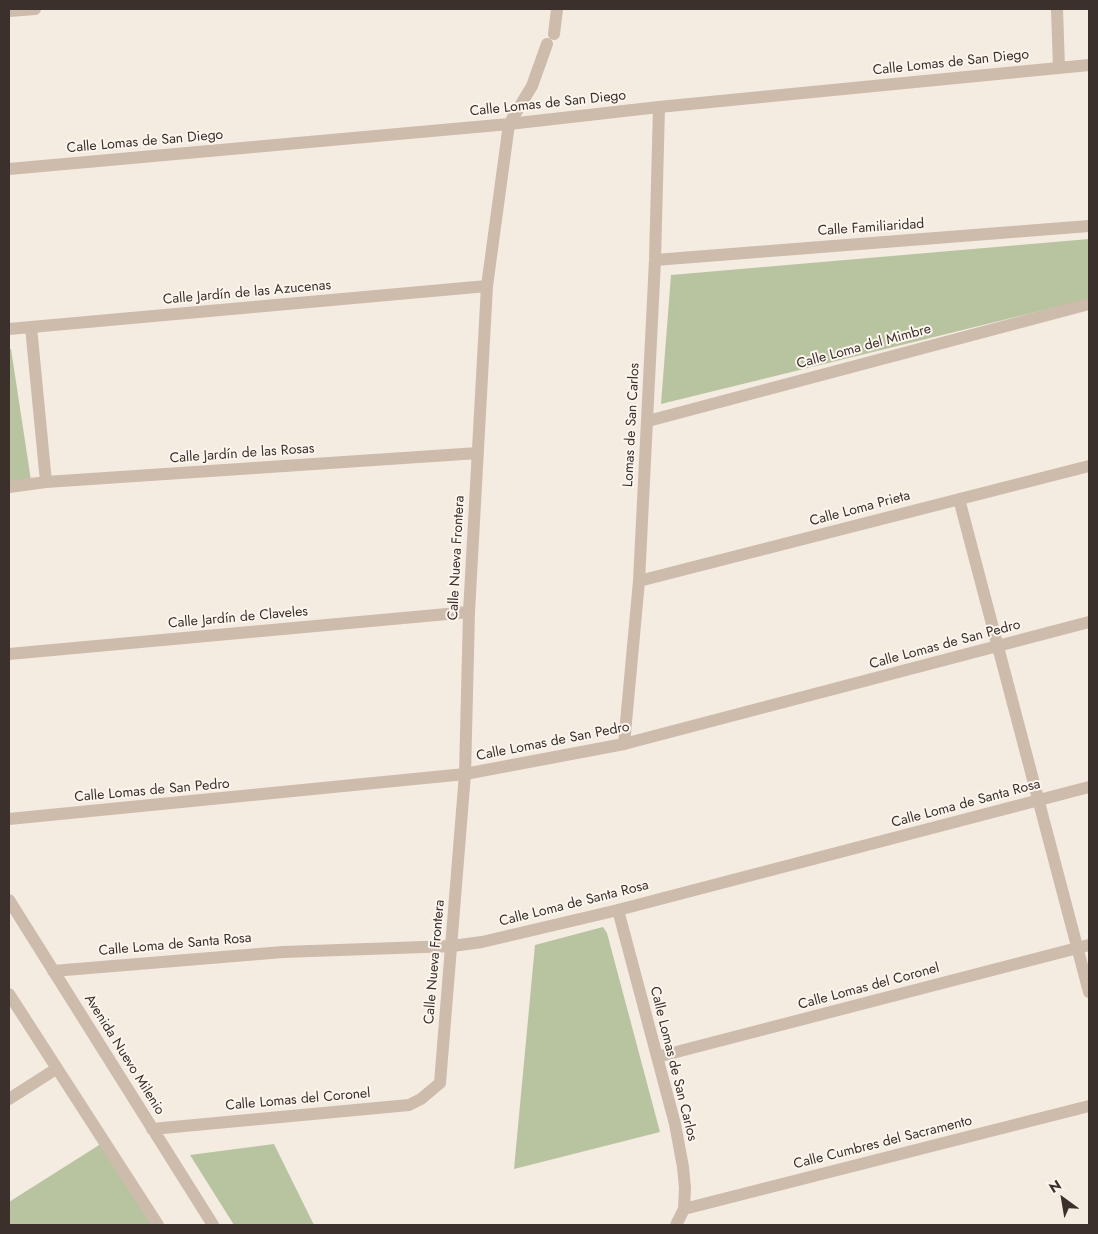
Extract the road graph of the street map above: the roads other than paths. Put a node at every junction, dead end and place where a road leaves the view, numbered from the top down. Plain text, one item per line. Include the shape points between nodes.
1 (35, 9) edge
2 (557, 9) edge
3 (1057, 9) edge
4 (9, 11) edge
5 (1089, 65) edge
6 (1059, 68) junction
7 (659, 107) junction
8 (509, 124) junction
9 (9, 169) edge
10 (1089, 226) edge
11 (655, 260) junction
12 (487, 286) junction
13 (1089, 304) edge
14 (31, 327) junction
15 (9, 329) edge
16 (648, 421) junction
17 (478, 453) junction
18 (1089, 466) edge
19 (46, 482) junction
20 (9, 486) edge
21 (958, 499) junction
22 (639, 581) junction
23 (469, 612) junction
24 (1089, 622) edge
25 (998, 647) junction
26 (9, 654) edge
27 (624, 744) junction
28 (465, 774) junction
29 (1089, 787) edge
30 (1039, 800) junction
31 (9, 819) edge
32 (9, 900) edge
33 (618, 910) junction
34 (452, 946) junction
35 (1083, 946) edge
36 (53, 971) junction
37 (1089, 992) edge
38 (9, 994) edge
39 (657, 1058) junction
40 (56, 1069) junction
41 (440, 1082) joint
42 (9, 1099) edge
43 (1089, 1106) edge
44 (152, 1129) junction
45 (684, 1209) junction
46 (158, 1225) edge
47 (213, 1225) edge
48 (676, 1225) edge

1 - 4 street
2 - 8 street, Calle Nueva Frontera via 550,39 532,86
3 - 6 street
5 - 6 street, Calle Lomas de San Diego
6 - 7 street, Calle Lomas de San Diego
7 - 8 street, Calle Lomas de San Diego
7 - 11 street, Lomas de San Carlos
8 - 9 street, Calle Lomas de San Diego
8 - 12 street, Calle Nueva Frontera
10 - 11 street, Calle Familiaridad
11 - 16 street, Lomas de San Carlos
12 - 14 street, Calle Jardín de las Azucenas
12 - 17 street, Calle Nueva Frontera
13 - 16 street, Calle Loma del Mimbre
14 - 15 street, Calle Jardín de las Azucenas
14 - 19 street
16 - 22 street, Lomas de San Carlos
17 - 19 street, Calle Jardín de las Rosas
17 - 23 street, Calle Nueva Frontera
18 - 21 street, Calle Loma Prieta
19 - 20 street, Calle Jardín de las Rosas
21 - 22 street, Calle Loma Prieta
21 - 25 street
22 - 27 street, Lomas de San Carlos
23 - 26 street, Calle Jardín de Claveles
23 - 28 street, Calle Nueva Frontera
24 - 25 street, Calle Lomas de San Pedro
25 - 27 street, Calle Lomas de San Pedro
25 - 30 street
27 - 28 street, Calle Lomas de San Pedro
28 - 31 street, Calle Lomas de San Pedro
28 - 34 street, Calle Nueva Frontera
29 - 30 street, Calle Loma de Santa Rosa
30 - 33 street, Calle Loma de Santa Rosa
30 - 35 street
32 - 36 street, Avenida Nuevo Milenio
33 - 34 street, Calle Loma de Santa Rosa
33 - 39 street, Calle Lomas de San Carlos
34 - 36 street, Calle Loma de Santa Rosa via 283,952
34 - 41 street, Calle Nueva Frontera
35 - 37 street
35 - 39 street, Calle Lomas del Coronel
36 - 44 street, Avenida Nuevo Milenio
38 - 40 street
39 - 45 street, Calle Lomas de San Carlos via 683,1167
40 - 42 street
40 - 46 street
41 - 44 street, Calle Lomas del Coronel via 431,1092 409,1104
43 - 45 street, Calle Cumbres del Sacramento
44 - 47 street, Avenida Nuevo Milenio
45 - 48 street, Calle Lomas de San Carlos

